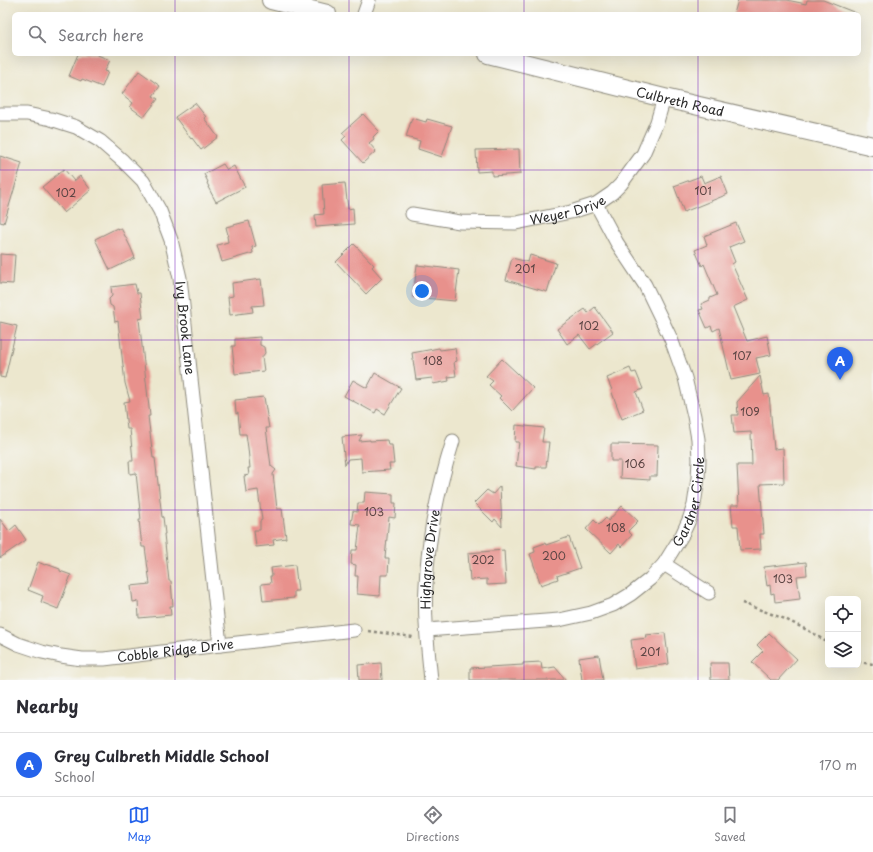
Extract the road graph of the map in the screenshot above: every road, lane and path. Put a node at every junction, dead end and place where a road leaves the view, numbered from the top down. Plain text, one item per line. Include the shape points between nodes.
1 (271, 0) edge
2 (369, 0) edge
3 (319, 12) edge
4 (365, 12) edge
5 (496, 56) edge
6 (664, 98) junction
7 (0, 114) edge
8 (873, 146) edge
9 (596, 204) junction
10 (412, 214) dead end
11 (453, 441) dead end
12 (664, 564) junction
13 (709, 593) dead end
14 (742, 603) dead end
15 (354, 630) joint
16 (427, 630) junction
17 (0, 635) edge
18 (413, 637) dead end
19 (825, 641) edge
20 (220, 645) junction
21 (861, 663) edge
22 (873, 664) edge
23 (431, 680) edge

1 - 3 street
2 - 4 street
5 - 6 street, Culbreth Road
6 - 8 street, Culbreth Road
6 - 9 street, Weyer Drive via 643,154 621,184
7 - 20 street, Ivy Brook Lane via 27,114 51,119 76,127 100,141 143,181 160,211 172,240 180,278
9 - 10 street, Weyer Drive via 571,212 516,223 460,222
9 - 12 street, Gardner Circle via 645,286 671,339 685,378 694,416 699,460 694,505 682,535
11 - 16 street, Highgrove Drive via 442,474 429,541
12 - 13 street
12 - 16 street, Gardner Circle via 631,594 613,605 591,613 558,620
14 - 19 path via 785,619
15 - 18 path
15 - 20 street, Cobble Ridge Drive
16 - 23 street, Highgrove Drive
17 - 20 street, Cobble Ridge Drive via 42,652 82,659 104,659
21 - 22 path

